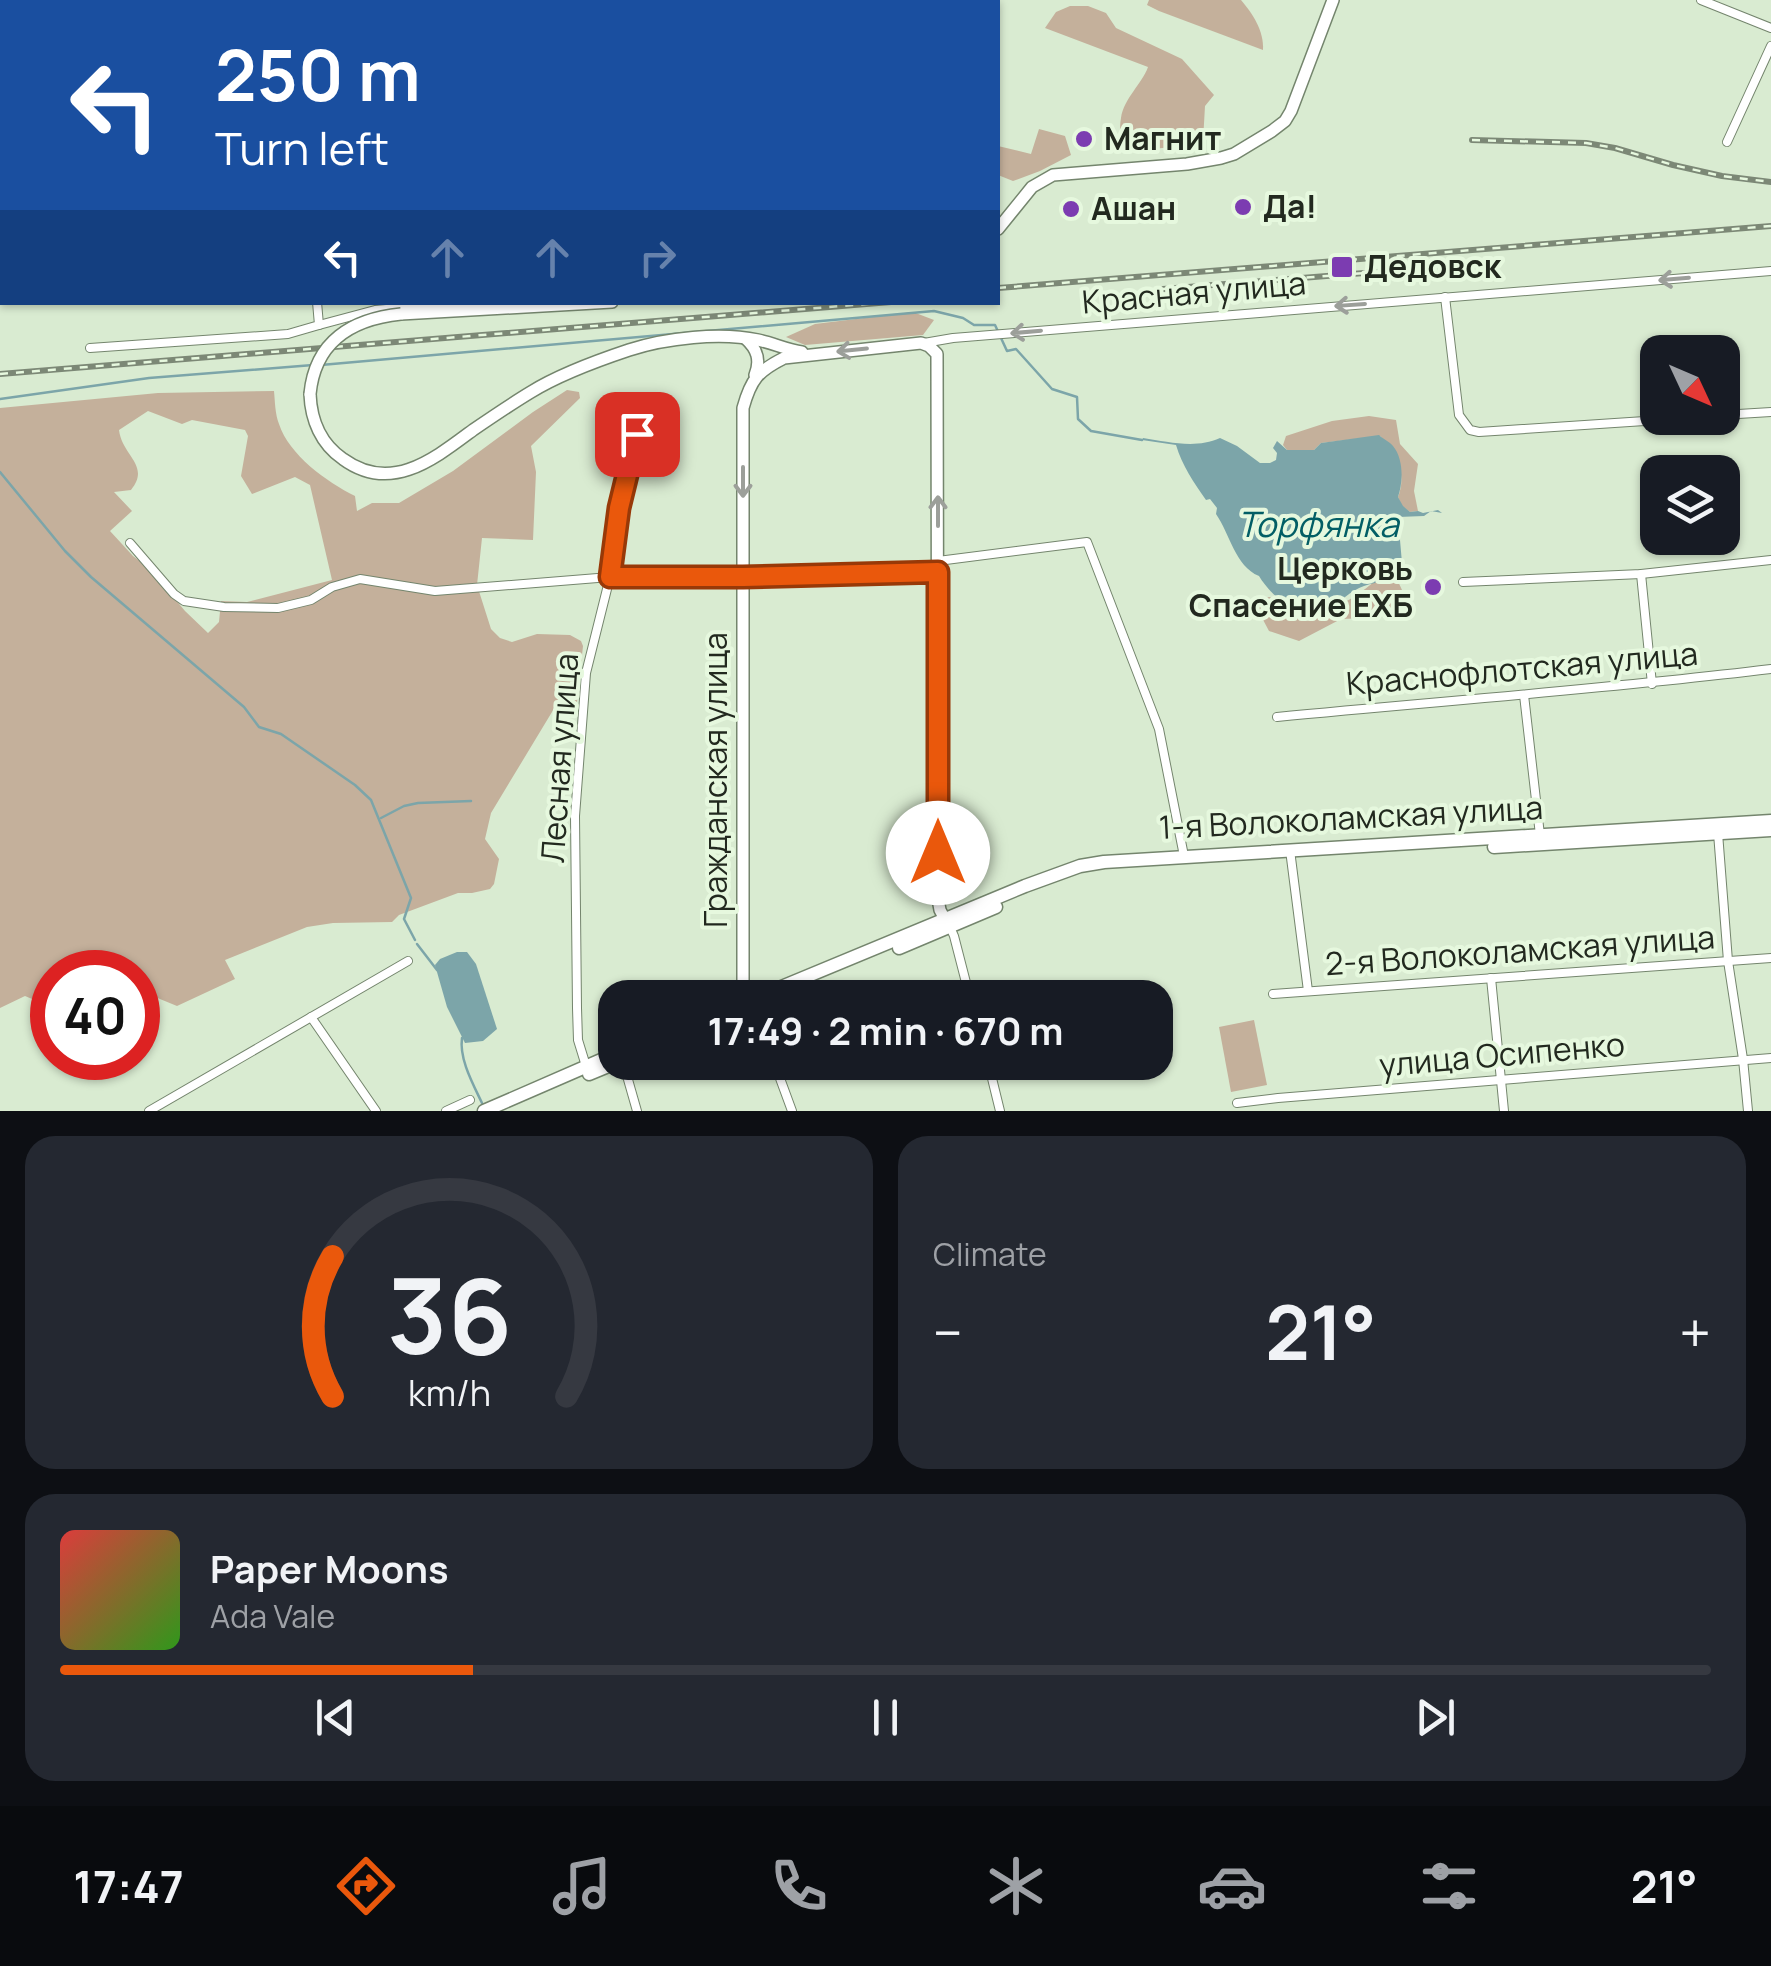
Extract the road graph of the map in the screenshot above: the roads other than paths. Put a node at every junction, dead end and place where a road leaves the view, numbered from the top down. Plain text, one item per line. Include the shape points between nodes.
1 (1332, 0) edge
2 (1701, 0) edge
3 (1771, 28) edge
4 (1771, 46) edge
5 (1727, 142) dead end
6 (1014, 210) junction
7 (1000, 227) edge
8 (1000, 235) edge
9 (1771, 272) edge
10 (1445, 297) junction
11 (317, 305) edge
12 (432, 305) edge
13 (559, 305) edge
14 (319, 325) junction
15 (746, 339) junction
16 (921, 343) junction
17 (90, 348) dead end
18 (816, 354) junction
19 (751, 383) junction
20 (646, 398) dead end
21 (1771, 412) edge
22 (1740, 414) edge
23 (1640, 421) edge
24 (130, 543) dead end
25 (1771, 560) edge
26 (938, 566) junction
27 (1640, 574) junction
28 (610, 577) junction
29 (743, 577) junction
30 (1462, 582) dead end
31 (1771, 669) edge
32 (1652, 684) junction
33 (1524, 695) junction
34 (1277, 717) dead end
35 (1771, 821) edge
36 (1771, 830) edge
37 (1718, 833) junction
38 (1540, 835) junction
39 (1291, 854) junction
40 (1184, 856) junction
41 (947, 924) junction
42 (1771, 958) edge
43 (408, 961) dead end
44 (1728, 962) junction
45 (1491, 978) junction
46 (743, 980) edge
47 (799, 980) edge
48 (818, 980) edge
49 (965, 980) edge
50 (1308, 991) junction
51 (1273, 994) dead end
52 (312, 1017) junction
53 (1771, 1058) edge
54 (1744, 1060) junction
55 (598, 1061) edge
56 (586, 1066) junction
57 (598, 1071) edge
58 (627, 1080) edge
59 (781, 1080) edge
60 (992, 1080) edge
61 (1500, 1080) junction
62 (470, 1100) dead end
63 (1236, 1104) dead end
64 (149, 1111) edge
65 (376, 1111) edge
66 (446, 1111) edge
67 (484, 1111) edge
68 (504, 1111) edge
69 (638, 1111) edge
70 (792, 1111) edge
71 (1000, 1111) edge
72 (1504, 1111) edge
73 (1748, 1111) edge

1 - 6 street via 1291,111 1272,131 1234,154 1202,162 1053,176 1032,187
2 - 3 street
4 - 5 street
6 - 7 street
6 - 8 street
9 -> 10 street, Красная улица
10 -> 16 street, Красная улица
10 - 23 street via 1459,415 1470,430
11 - 14 street
12 - 14 street via 375,310
13 - 15 street, bridge via 362,322 338,336 313,375 310,394 322,438 366,470 412,469 532,391 594,363 674,340
14 - 17 street via 288,334
15 - 18 street
15 - 19 street, Гражданская улица via 759,362
16 -> 18 street
26 -> 16 street via 938,359
18 - 19 street via 784,358
19 -> 29 street, Гражданская улица via 743,408
20 - 28 street, Лесная улица
21 - 22 street
24 - 28 street via 184,602 224,607 278,608 360,579 435,591
25 - 27 street
26 - 29 street
26 - 40 street via 1086,542 1159,729
26 - 41 street via 938,899
27 - 30 street
27 - 32 street
28 - 29 street
28 - 56 street, Лесная улица via 586,673 575,816 578,1040
29 - 46 street, Гражданская улица
31 - 32 street, Краснофлотская улица
32 - 33 street, Краснофлотская улица
33 - 34 street, Краснофлотская улица
33 - 38 street
35 - 38 main road, 1-я Волоколамская улица
36 - 37 main road, 1-я Волоколамская улица
37 - 39 main road, 1-я Волоколамская улица
37 - 44 street
38 - 39 main road, 1-я Волоколамская улица
39 - 40 main road, 1-я Волоколамская улица
39 - 41 main road, 1-я Волоколамская улица via 1103,870
39 - 50 street
40 - 41 main road, 1-я Волоколамская улица via 1080,866
41 - 47 main road
41 - 48 main road
41 - 49 street
42 - 44 street, 2-я Волоколамская улица
43 - 52 street
44 - 45 street, 2-я Волоколамская улица
44 - 54 street
45 - 50 street, 2-я Волоколамская улица
45 - 61 street
50 - 51 street, 2-я Волоколамская улица
52 - 64 street
52 - 65 street
53 - 54 street, улица Осипенко
54 - 61 street, улица Осипенко
54 - 73 street
55 - 56 main road
56 - 67 main road
57 - 68 main road
58 - 69 street
59 - 70 street
60 - 71 street
61 - 63 street, улица Осипенко
61 - 72 street
62 - 66 street

